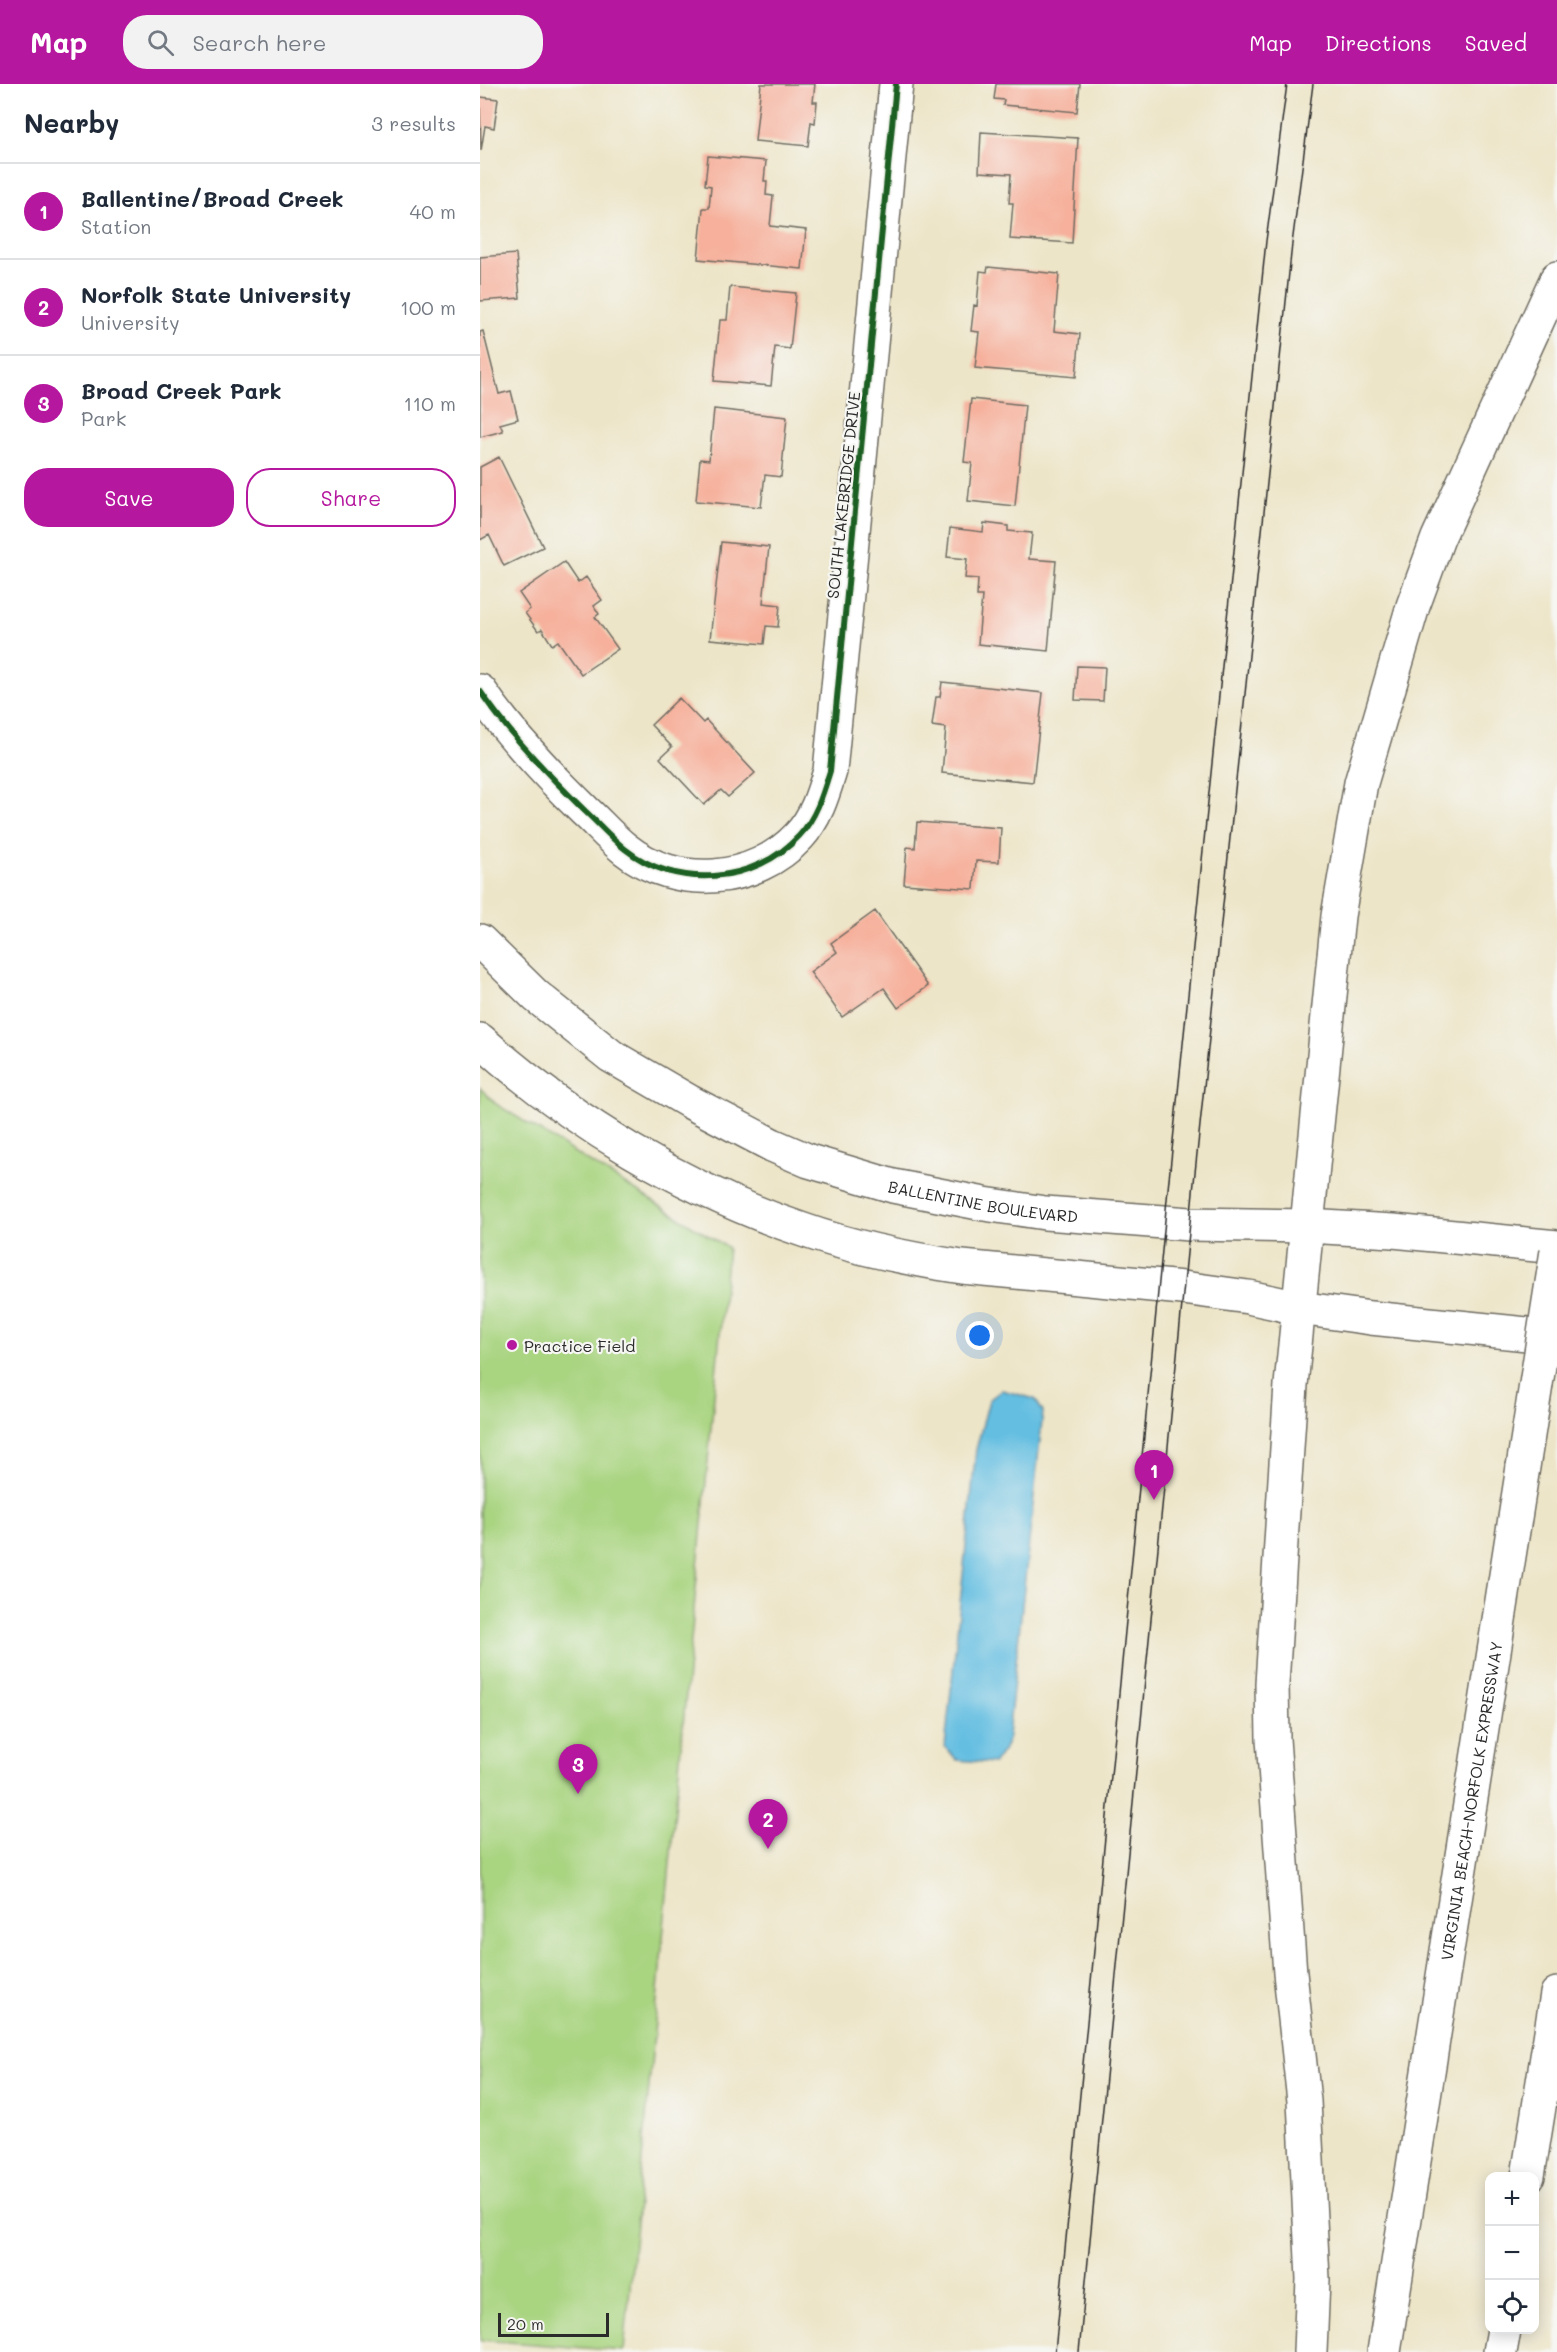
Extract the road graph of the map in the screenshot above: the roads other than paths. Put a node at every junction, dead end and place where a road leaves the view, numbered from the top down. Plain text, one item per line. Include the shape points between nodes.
1 (897, 84) edge
2 (1557, 278) edge
3 (480, 691) edge
4 (480, 941) edge
5 (480, 1040) edge
6 (1308, 1226) junction
7 (1557, 1249) edge
8 (1299, 1308) junction
9 (1557, 1337) edge
10 (1557, 1994) edge
11 (1529, 2172) edge
12 (1502, 2334) edge
13 (1310, 2352) edge
14 (1384, 2352) edge
15 (1500, 2352) edge

1 - 3 main road, SOUTH LAKEBRIDGE DRIVE via 830,771 818,808 800,836 775,857 745,871 717,876 682,875 649,864 625,850 548,774
2 - 6 main road via 1438,538 1413,606 1361,783 1338,916
4 - 6 main road, BALLENTINE BOULEVARD via 536,996 611,1056 700,1108 809,1161 924,1193 1045,1212 1190,1224
5 - 8 main road via 552,1099 629,1150 716,1195 802,1230 935,1263 1183,1288
6 - 7 main road, BALLENTINE BOULEVARD
6 - 8 main road
7 - 14 main road, VIRGINIA BEACH-NORFOLK EXPRESSWAY, bridge
8 - 9 main road
8 - 13 main road via 1272,1684 1290,1973 1304,2101 1313,2279
10 - 11 main road
12 - 15 main road

